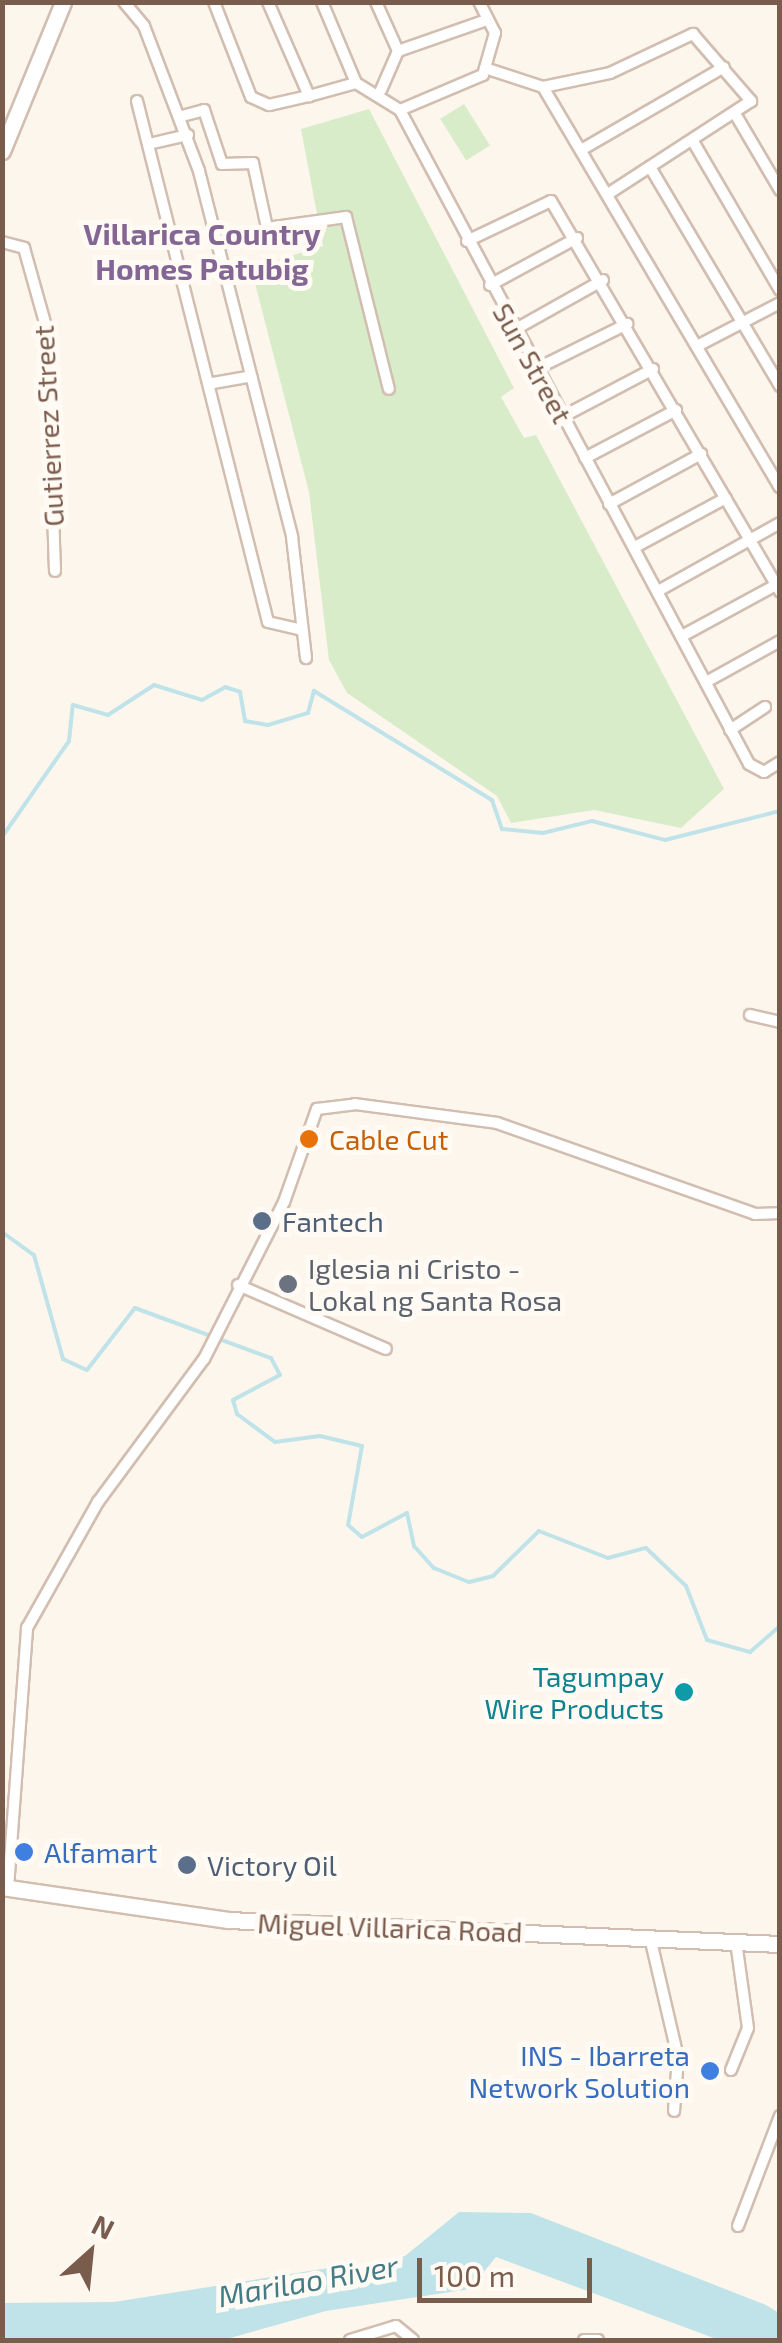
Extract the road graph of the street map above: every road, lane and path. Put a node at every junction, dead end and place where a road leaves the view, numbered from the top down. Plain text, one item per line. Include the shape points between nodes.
1 (63, 2) edge
2 (124, 2) edge
3 (214, 2) edge
4 (268, 2) edge
5 (322, 2) edge
6 (376, 2) edge
7 (479, 2) edge
8 (488, 20) junction
9 (398, 51) junction
10 (486, 68) junction
11 (724, 68) junction
12 (356, 83) junction
13 (543, 88) junction
14 (381, 90) junction
15 (309, 96) junction
16 (137, 101) dead end
17 (400, 110) junction
18 (182, 116) junction
19 (737, 118) junction
20 (188, 135) junction
21 (153, 144) junction
22 (694, 144) junction
23 (581, 150) junction
24 (2, 151) edge
25 (650, 167) junction
26 (780, 190) edge
27 (611, 192) junction
28 (577, 238) junction
29 (467, 241) junction
30 (2, 242) edge
31 (603, 280) junction
32 (490, 285) junction
33 (780, 290) edge
34 (780, 303) edge
35 (744, 321) junction
36 (627, 324) junction
37 (514, 330) junction
38 (698, 345) junction
39 (536, 369) junction
40 (652, 369) junction
41 (251, 376) junction
42 (213, 383) junction
43 (780, 386) edge
44 (389, 389) dead end
45 (676, 410) junction
46 (562, 417) junction
47 (701, 454) junction
48 (586, 458) junction
49 (780, 487) edge
50 (726, 498) junction
51 (610, 504) junction
52 (780, 523) edge
53 (751, 541) junction
54 (635, 547) junction
55 (55, 571) dead end
56 (778, 588) edge
57 (658, 591) junction
58 (302, 630) junction
59 (682, 636) junction
60 (780, 641) edge
61 (306, 658) dead end
62 (706, 682) junction
63 (765, 708) dead end
64 (730, 730) junction
65 (780, 762) edge
66 (750, 1015) dead end
67 (780, 1022) edge
68 (780, 1213) edge
69 (238, 1285) junction
70 (386, 1349) dead end
71 (6, 1888) edge
72 (650, 1938) junction
73 (736, 1942) junction
74 (780, 1944) edge
75 (731, 2070) dead end
76 (674, 2112) dead end
77 (780, 2116) edge
78 (738, 2226) dead end
79 (355, 2340) edge
80 (413, 2340) edge
81 (584, 2340) edge
82 (598, 2340) edge

1 - 24 main road
2 - 18 street via 144,26
3 - 15 street via 250,96 269,106
4 - 15 street
5 - 12 street
6 - 9 street
7 - 8 street
8 - 9 street
8 - 10 street via 495,33
9 - 14 street
10 - 13 street
10 - 17 street via 475,85
11 - 13 street via 693,34 610,73
11 - 19 street via 752,104
11 - 23 street
12 - 14 street
12 - 15 street
13 - 23 street
14 - 17 street, Sun Street
16 - 21 street
17 - 29 street, Sun Street
18 - 20 street
18 - 44 street via 204,110 224,166 253,163 267,228 346,218
19 - 22 street
19 - 26 street
20 - 21 street
20 - 41 street
21 - 42 street
22 - 25 street
22 - 33 street
23 - 27 street
25 - 27 street
25 - 35 street
27 - 38 street
28 - 29 street via 542,199
28 - 31 street
28 - 32 street
29 - 32 street, Sun Street
30 - 55 street, Gutierrez Street via 24,248 46,330
31 - 36 street
31 - 37 street
32 - 37 street, Sun Street
34 - 35 street
35 - 38 street
35 - 43 street
36 - 39 street
36 - 40 street
37 - 39 street, Sun Street
38 - 49 street
39 - 46 street, Sun Street
40 - 45 street
40 - 46 street
41 - 42 street
41 - 58 street via 292,537
42 - 58 street via 268,622
45 - 47 street
45 - 48 street
46 - 48 street, Sun Street
47 - 50 street
47 - 51 street
48 - 51 street, Sun Street
50 - 53 street
50 - 54 street
51 - 54 street, Sun Street
52 - 53 street
53 - 56 street
53 - 57 street
54 - 57 street, Sun Street
56 - 59 street
57 - 59 street, Sun Street
58 - 61 street
59 - 62 street, Sun Street
60 - 62 street
62 - 64 street, Sun Street
63 - 64 street
64 - 65 street, Sun Street via 756,771
66 - 67 street
68 - 69 street via 755,1214 497,1123 354,1104 317,1109 284,1202
69 - 70 street
69 - 71 street via 204,1359 98,1502 27,1628
71 - 72 main road, Miguel Villarica Road via 228,1920
72 - 73 main road, Miguel Villarica Road
72 - 76 street via 678,2057
73 - 74 main road, Miguel Villarica Road
73 - 75 street via 748,2028
77 - 78 street
79 - 80 street via 396,2326
81 - 82 street

